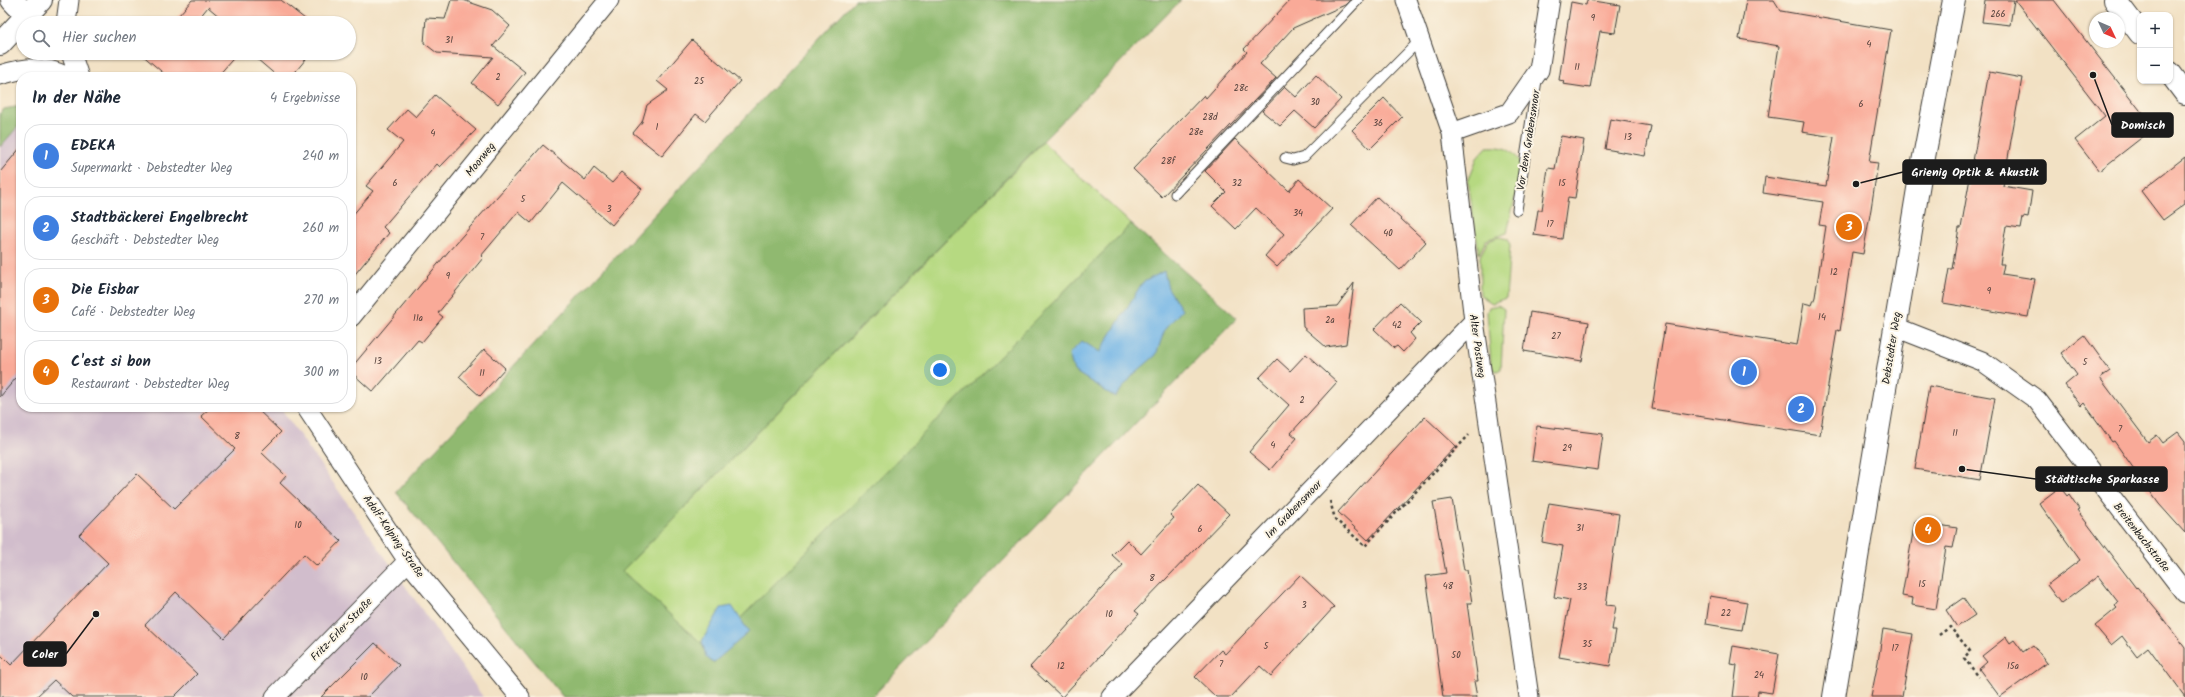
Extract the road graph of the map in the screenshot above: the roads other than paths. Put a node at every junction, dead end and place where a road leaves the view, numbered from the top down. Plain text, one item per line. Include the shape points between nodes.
1 (12, 0) edge
2 (41, 0) edge
3 (69, 0) edge
4 (609, 0) edge
5 (1358, 0) edge
6 (1406, 0) edge
7 (1550, 0) edge
8 (1954, 0) edge
9 (2115, 0) edge
10 (27, 16) joint
11 (67, 16) edge
12 (16, 27) edge
13 (2137, 29) edge
14 (1419, 41) junction
15 (0, 44) edge
16 (74, 60) edge
17 (1539, 70) junction
18 (58, 72) edge
19 (78, 72) edge
20 (0, 75) edge
21 (2173, 77) edge
22 (2185, 93) edge
23 (1452, 133) junction
24 (1285, 158) dead end
25 (1175, 194) dead end
26 (1517, 210) dead end
27 (356, 311) edge
28 (1474, 321) junction
29 (1895, 326) junction
30 (309, 412) edge
31 (408, 561) junction
32 (2185, 593) edge
33 (275, 697) edge
34 (520, 697) edge
35 (1112, 697) edge
36 (1529, 697) edge
37 (1834, 697) edge

1 - 10 street
2 - 10 street
3 - 11 street
4 - 27 street, Moorweg
5 - 25 lane
6 - 14 street, Alter Postweg
7 - 17 street, Vor dem Grabensmoor
8 - 29 street, Debstedter Weg
9 - 13 street
12 - 15 street
14 - 23 street, Alter Postweg
14 - 24 lane via 1304,157 1292,160
16 - 19 street
17 - 23 street, Vor dem Grabensmoor via 1509,113
17 - 26 lane, Vor dem Grabensmoor
18 - 20 street via 52,69 23,68
21 - 22 street
23 - 28 street, Alter Postweg
28 - 35 street, Im Grabensmoor
28 - 36 street, Alter Postweg
29 - 32 street, Breitenbachstraße via 1982,361 2037,400
29 - 37 street, Debstedter Weg
30 - 31 street, Adolf-Kolping-Straße
31 - 33 street, Fritz-Erler-Straße
31 - 34 street, Adolf-Kolping-Straße

